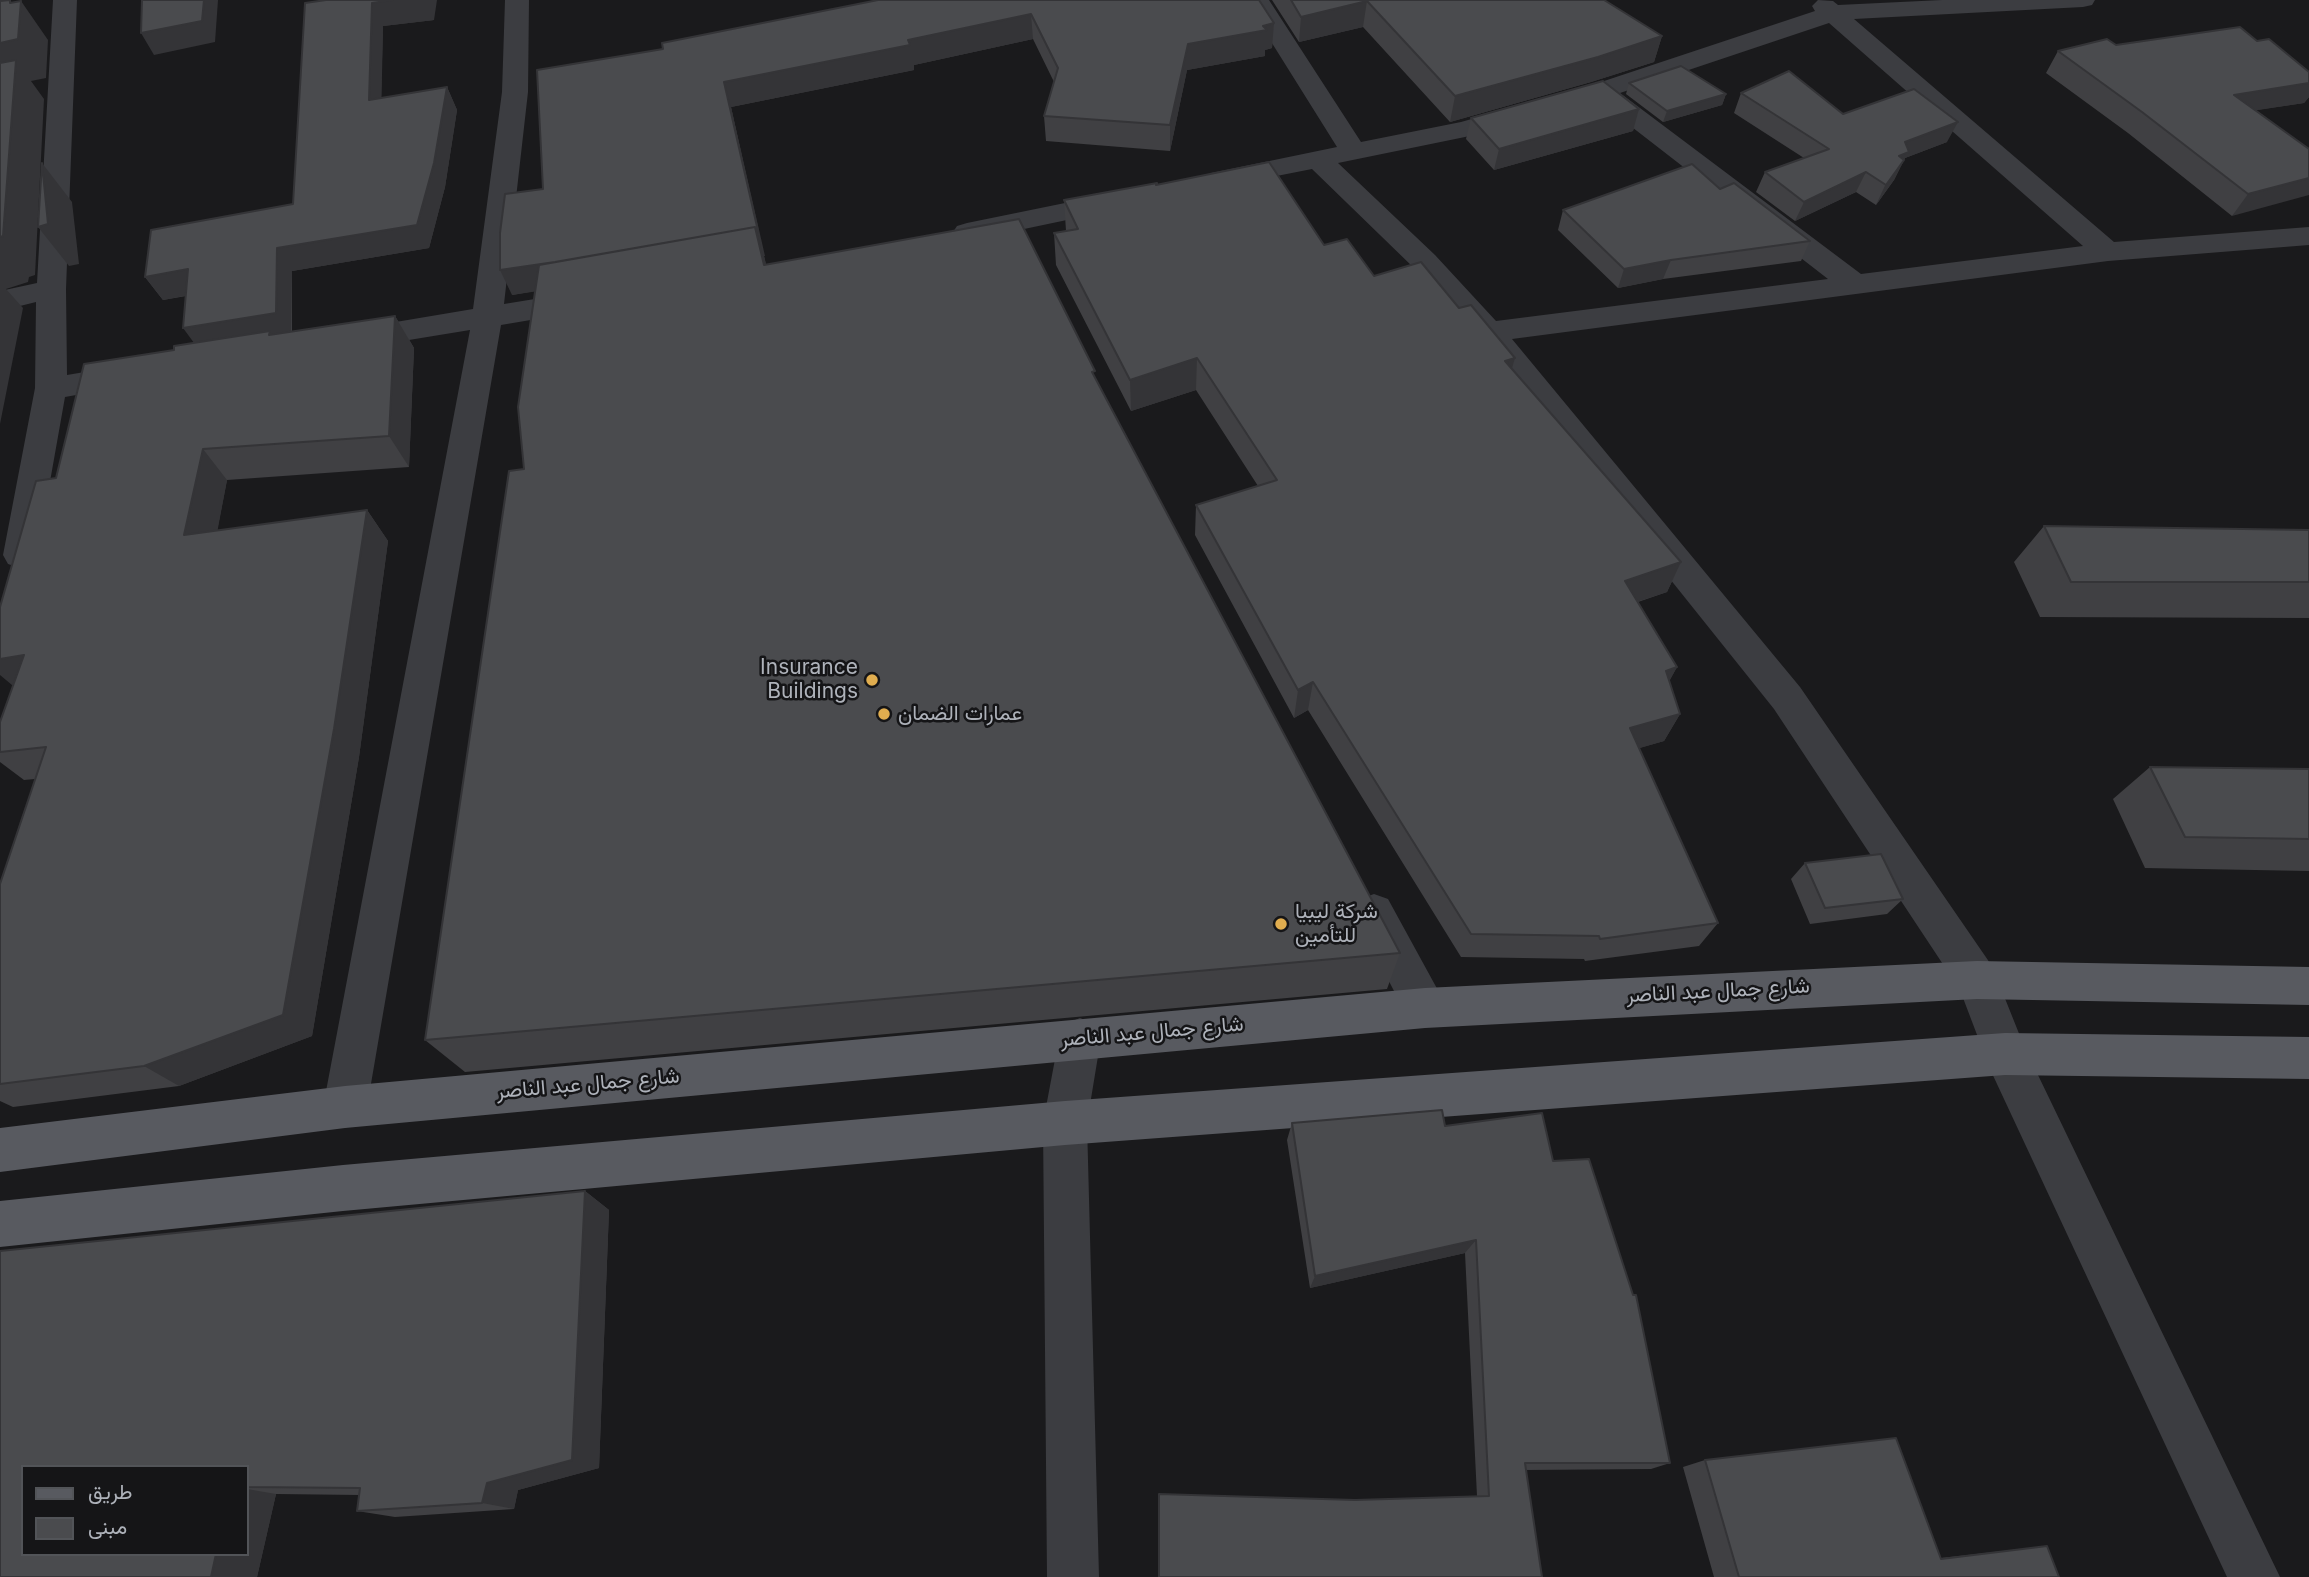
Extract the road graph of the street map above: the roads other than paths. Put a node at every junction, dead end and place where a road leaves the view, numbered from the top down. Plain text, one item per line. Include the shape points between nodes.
1 (65, 0) edge
2 (517, 0) edge
3 (1257, 0) edge
4 (2083, 0) edge
5 (1824, 6) edge
6 (1601, 91) junction
7 (1335, 154) junction
8 (1194, 185) edge
9 (1140, 197) edge
10 (2309, 236) edge
11 (935, 238) edge
12 (2108, 252) junction
13 (1857, 286) junction
14 (51, 289) junction
15 (609, 296) edge
16 (0, 301) edge
17 (486, 318) junction
18 (1489, 332) junction
19 (323, 344) edge
20 (160, 370) edge
21 (51, 388) junction
22 (15, 586) edge
23 (1360, 886) edge
24 (1977, 980) junction
25 (2309, 986) edge
26 (1425, 1008) junction
27 (1080, 1038) junction
28 (2005, 1054) junction
29 (2309, 1058) edge
30 (345, 1107) junction
31 (1065, 1123) junction
32 (0, 1150) edge
33 (0, 1224) edge
34 (1073, 1577) edge
35 (2253, 1577) edge

1 - 14 street via 47,89
2 - 17 street via 528,89
3 - 7 street
4 - 5 street
5 - 6 street
5 - 12 street
6 - 7 street via 1465,129
6 - 13 street
7 - 8 street
7 - 18 street
9 - 11 street via 1023,236
10 - 12 street
12 - 13 street
13 - 18 street
14 - 16 street
14 - 21 street
15 - 17 street
17 - 19 street
17 - 30 street
18 - 24 street via 1787,698
20 - 21 street
21 - 22 street
23 - 26 street
24 - 25 main road, شارع جمال عبد الناصر
24 - 26 main road, شارع جمال عبد الناصر
24 - 28 street
26 - 27 main road, شارع جمال عبد الناصر
27 - 30 main road, شارع جمال عبد الناصر
27 - 31 street
28 - 29 main road
28 - 31 main road
28 - 35 street
30 - 32 main road, شارع جمال عبد الناصر
31 - 33 main road
31 - 34 street

